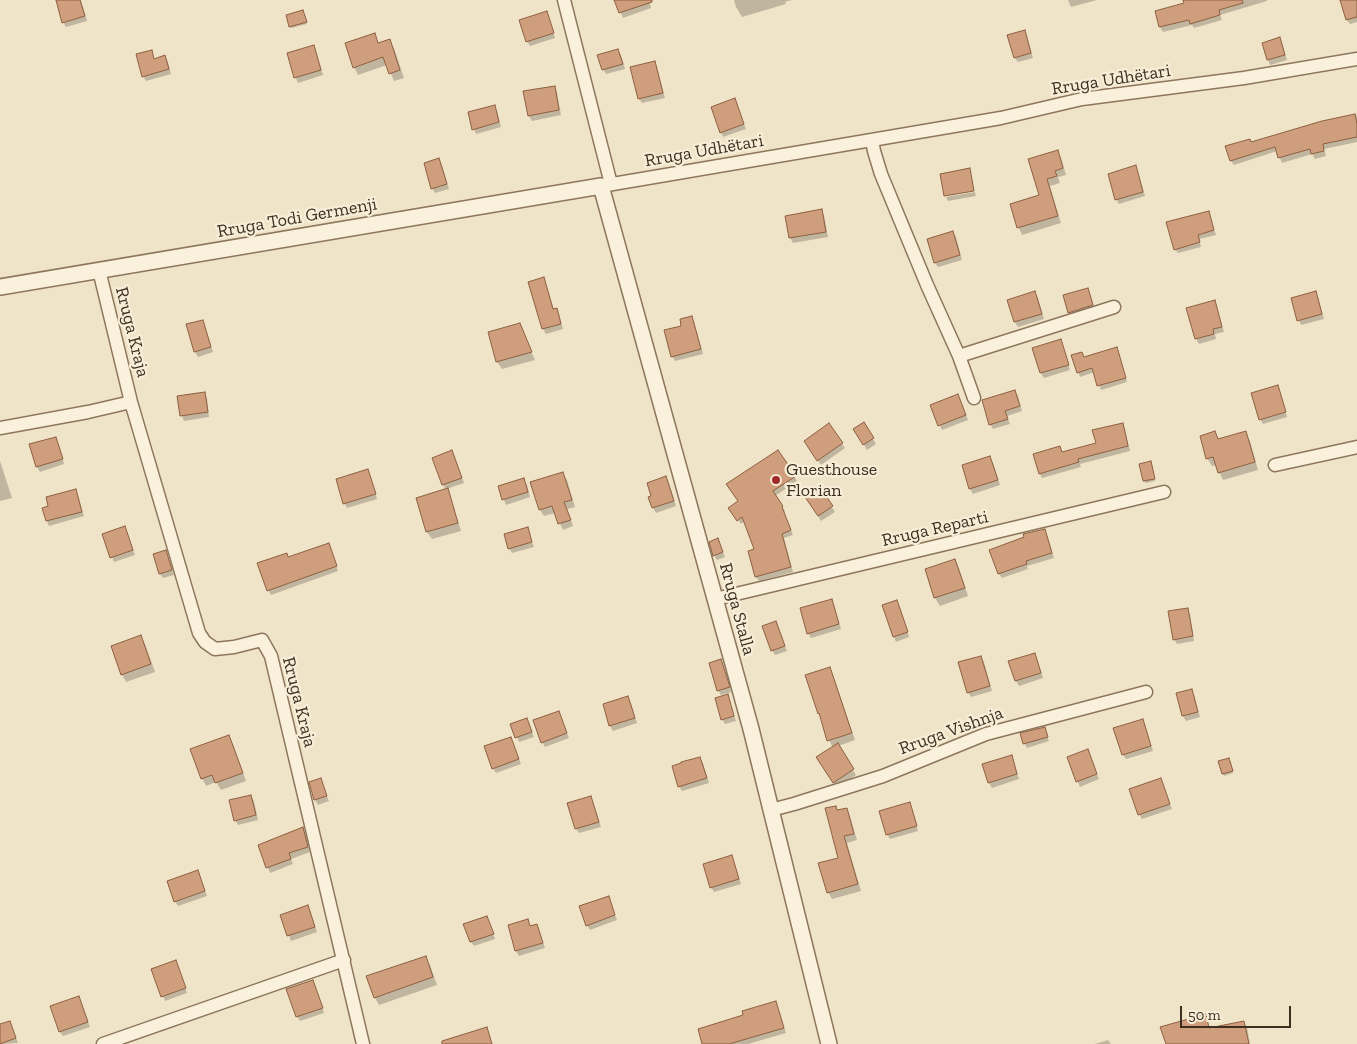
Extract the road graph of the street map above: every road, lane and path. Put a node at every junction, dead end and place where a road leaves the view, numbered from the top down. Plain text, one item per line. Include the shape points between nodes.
1 (564, 0) edge
2 (1357, 59) edge
3 (872, 140) junction
4 (606, 185) junction
5 (99, 270) junction
6 (0, 287) edge
7 (1114, 307) dead end
8 (960, 356) junction
9 (974, 398) dead end
10 (131, 402) junction
11 (0, 428) edge
12 (1357, 447) edge
13 (1275, 465) dead end
14 (1164, 492) dead end
15 (715, 600) junction
16 (1146, 692) dead end
17 (771, 810) junction
18 (344, 960) junction
19 (103, 1044) edge
20 (363, 1044) edge
21 (828, 1044) edge

1 - 4 street
2 - 3 street, Rruga Udhëtari via 1244,78 1082,99 1001,118
3 - 4 street, Rruga Udhëtari
3 - 8 street via 882,174 927,286
4 - 5 street, Rruga Todi Germenji
4 - 15 street, Rruga Stalla
5 - 6 street, Rruga Todi Germenji
5 - 10 street, Rruga Kraja
7 - 8 street
8 - 9 street
10 - 11 street, Rruga Kraja
10 - 18 street, Rruga Kraja via 199,633 215,649 262,640 271,656
12 - 13 street
14 - 15 street, Rruga Reparti
15 - 17 street, Rruga Stalla
16 - 17 street, Rruga Vishnja via 986,734 883,776
17 - 21 street, Rruga Stalla
18 - 19 street
18 - 20 street, Rruga Kraja

